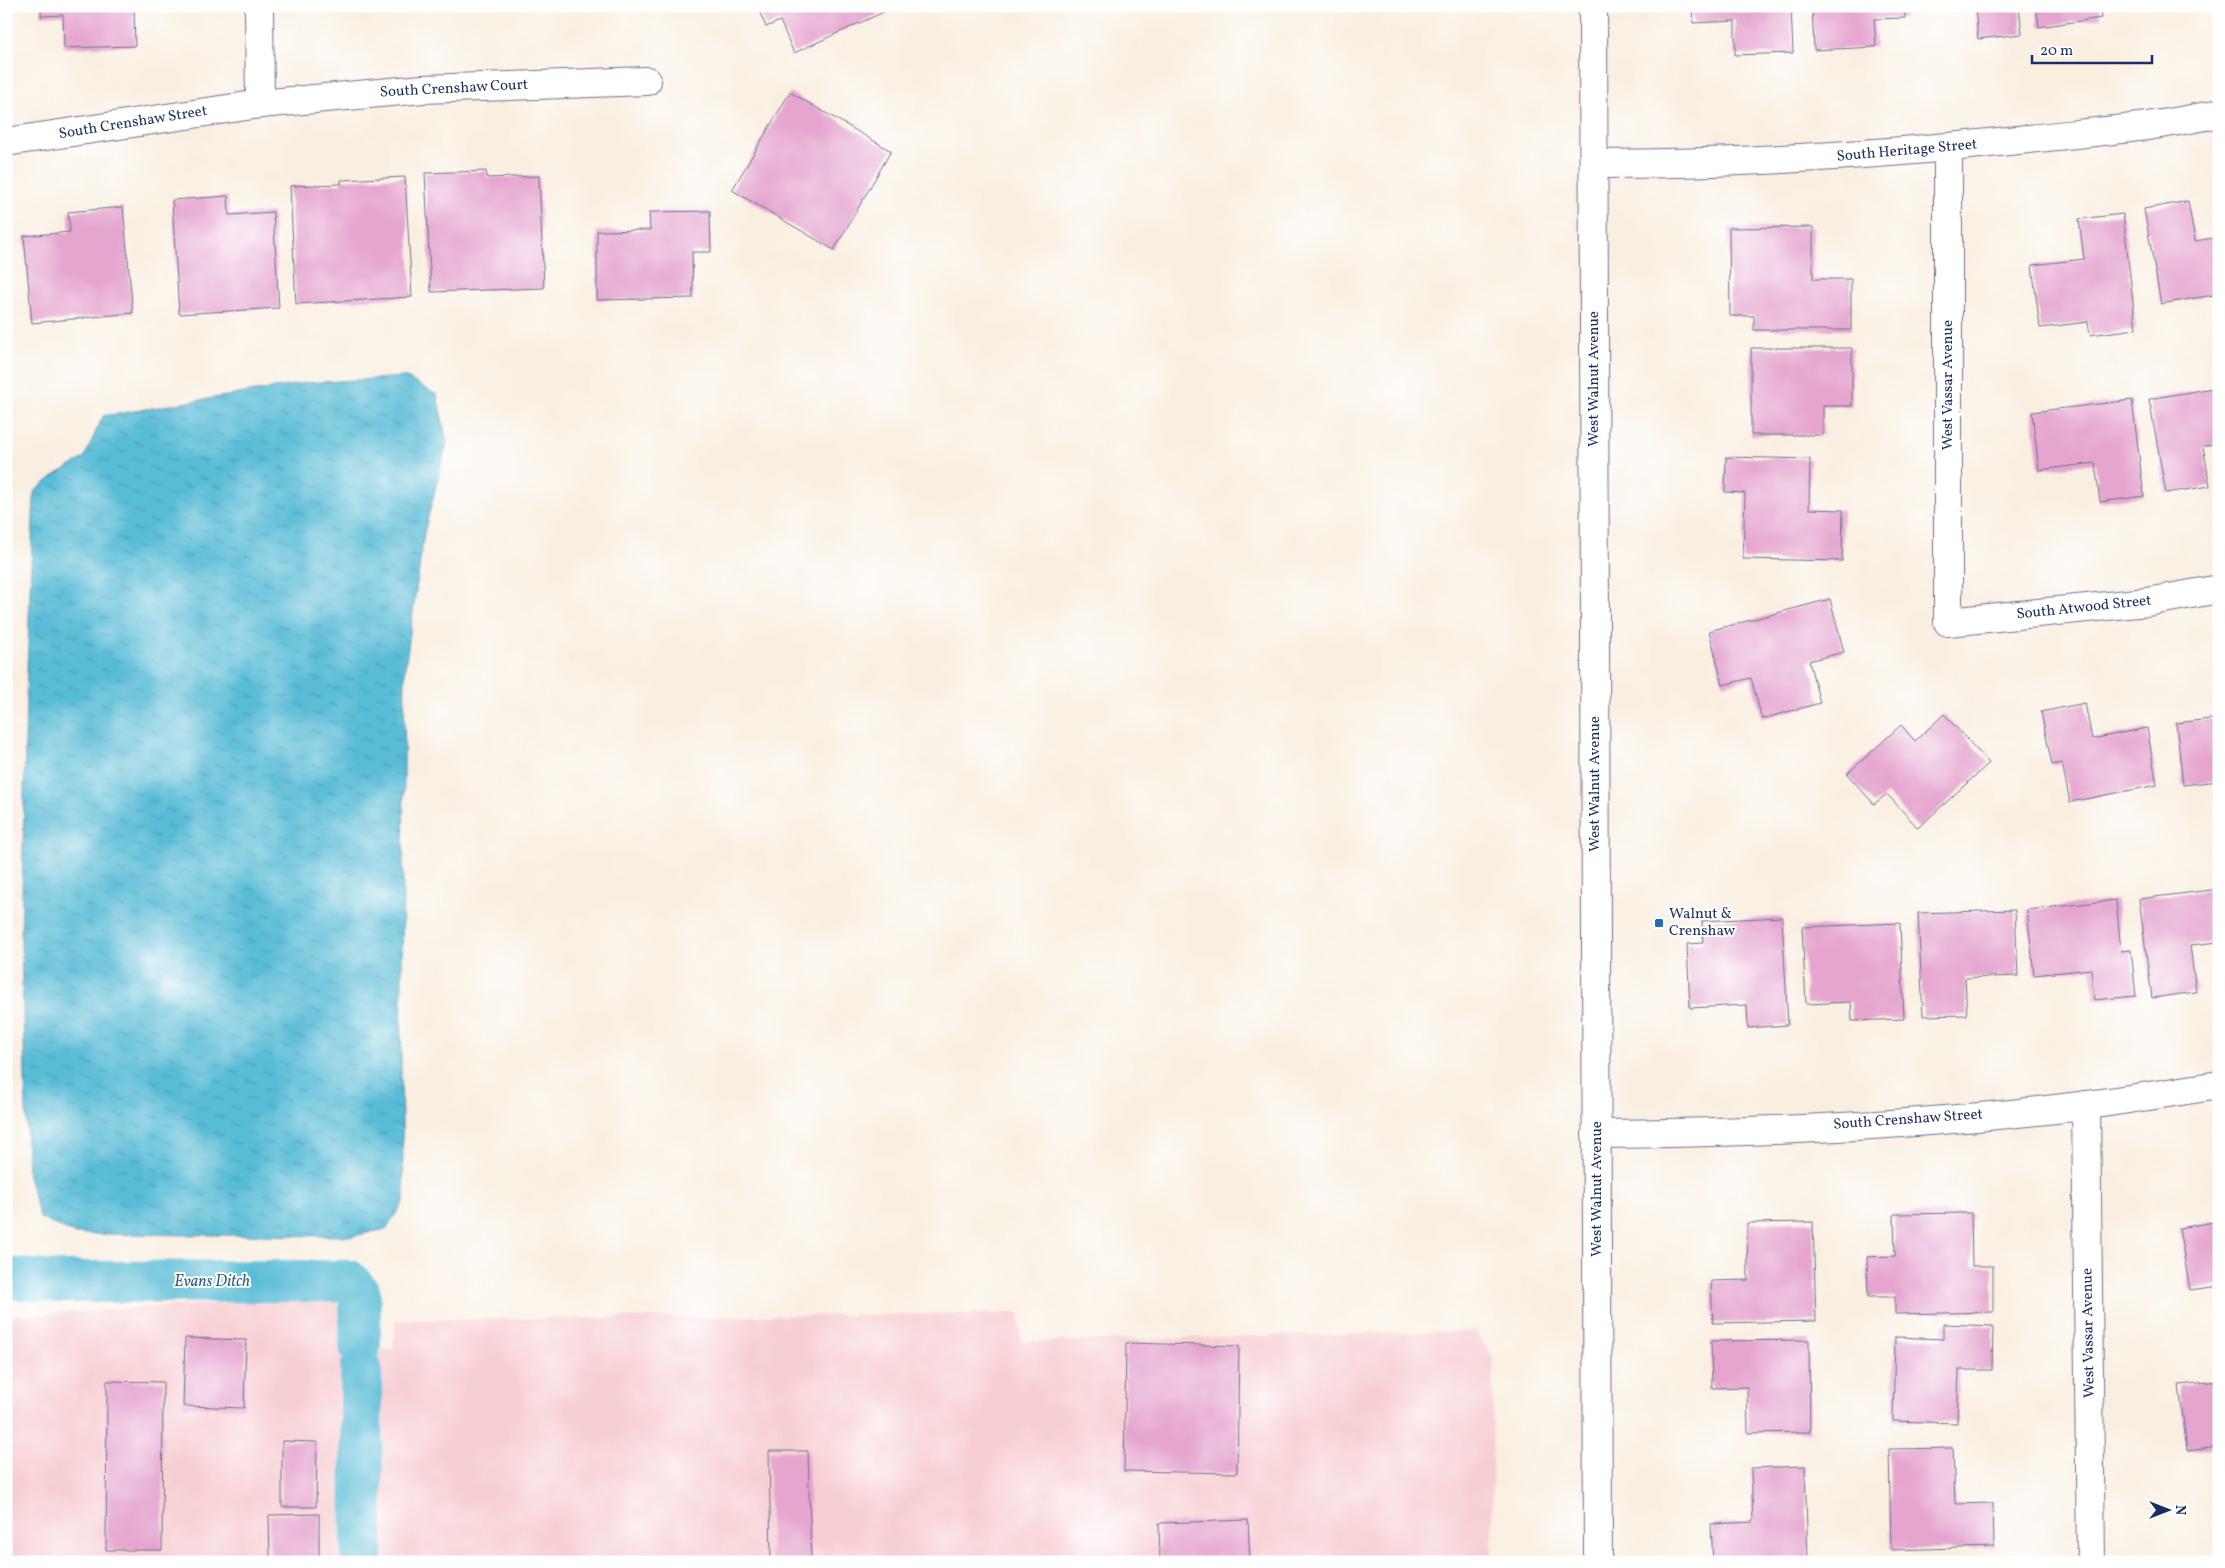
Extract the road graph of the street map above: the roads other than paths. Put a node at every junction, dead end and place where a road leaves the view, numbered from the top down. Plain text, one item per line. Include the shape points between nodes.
1 (259, 6) edge
2 (1593, 6) edge
3 (647, 81) dead end
4 (260, 104) junction
5 (2219, 113) edge
6 (6, 142) edge
7 (1948, 148) junction
8 (1594, 164) junction
9 (2219, 589) edge
10 (1948, 622) joint
11 (2219, 1085) edge
12 (2086, 1105) junction
13 (1596, 1134) junction
14 (1598, 1562) edge
15 (2091, 1562) edge

1 - 4 street
2 - 8 street, West Walnut Avenue
3 - 4 street, South Crenshaw Court via 423,89
4 - 6 street, South Crenshaw Street
5 - 7 street, South Heritage Street via 2178,122
7 - 8 street, South Heritage Street via 1749,162
7 - 10 street, West Vassar Avenue
8 - 13 street, West Walnut Avenue
9 - 10 street, South Atwood Street via 2146,602
11 - 12 street, South Crenshaw Street
12 - 13 street, South Crenshaw Street via 1772,1130
12 - 15 street, West Vassar Avenue
13 - 14 street, West Walnut Avenue

